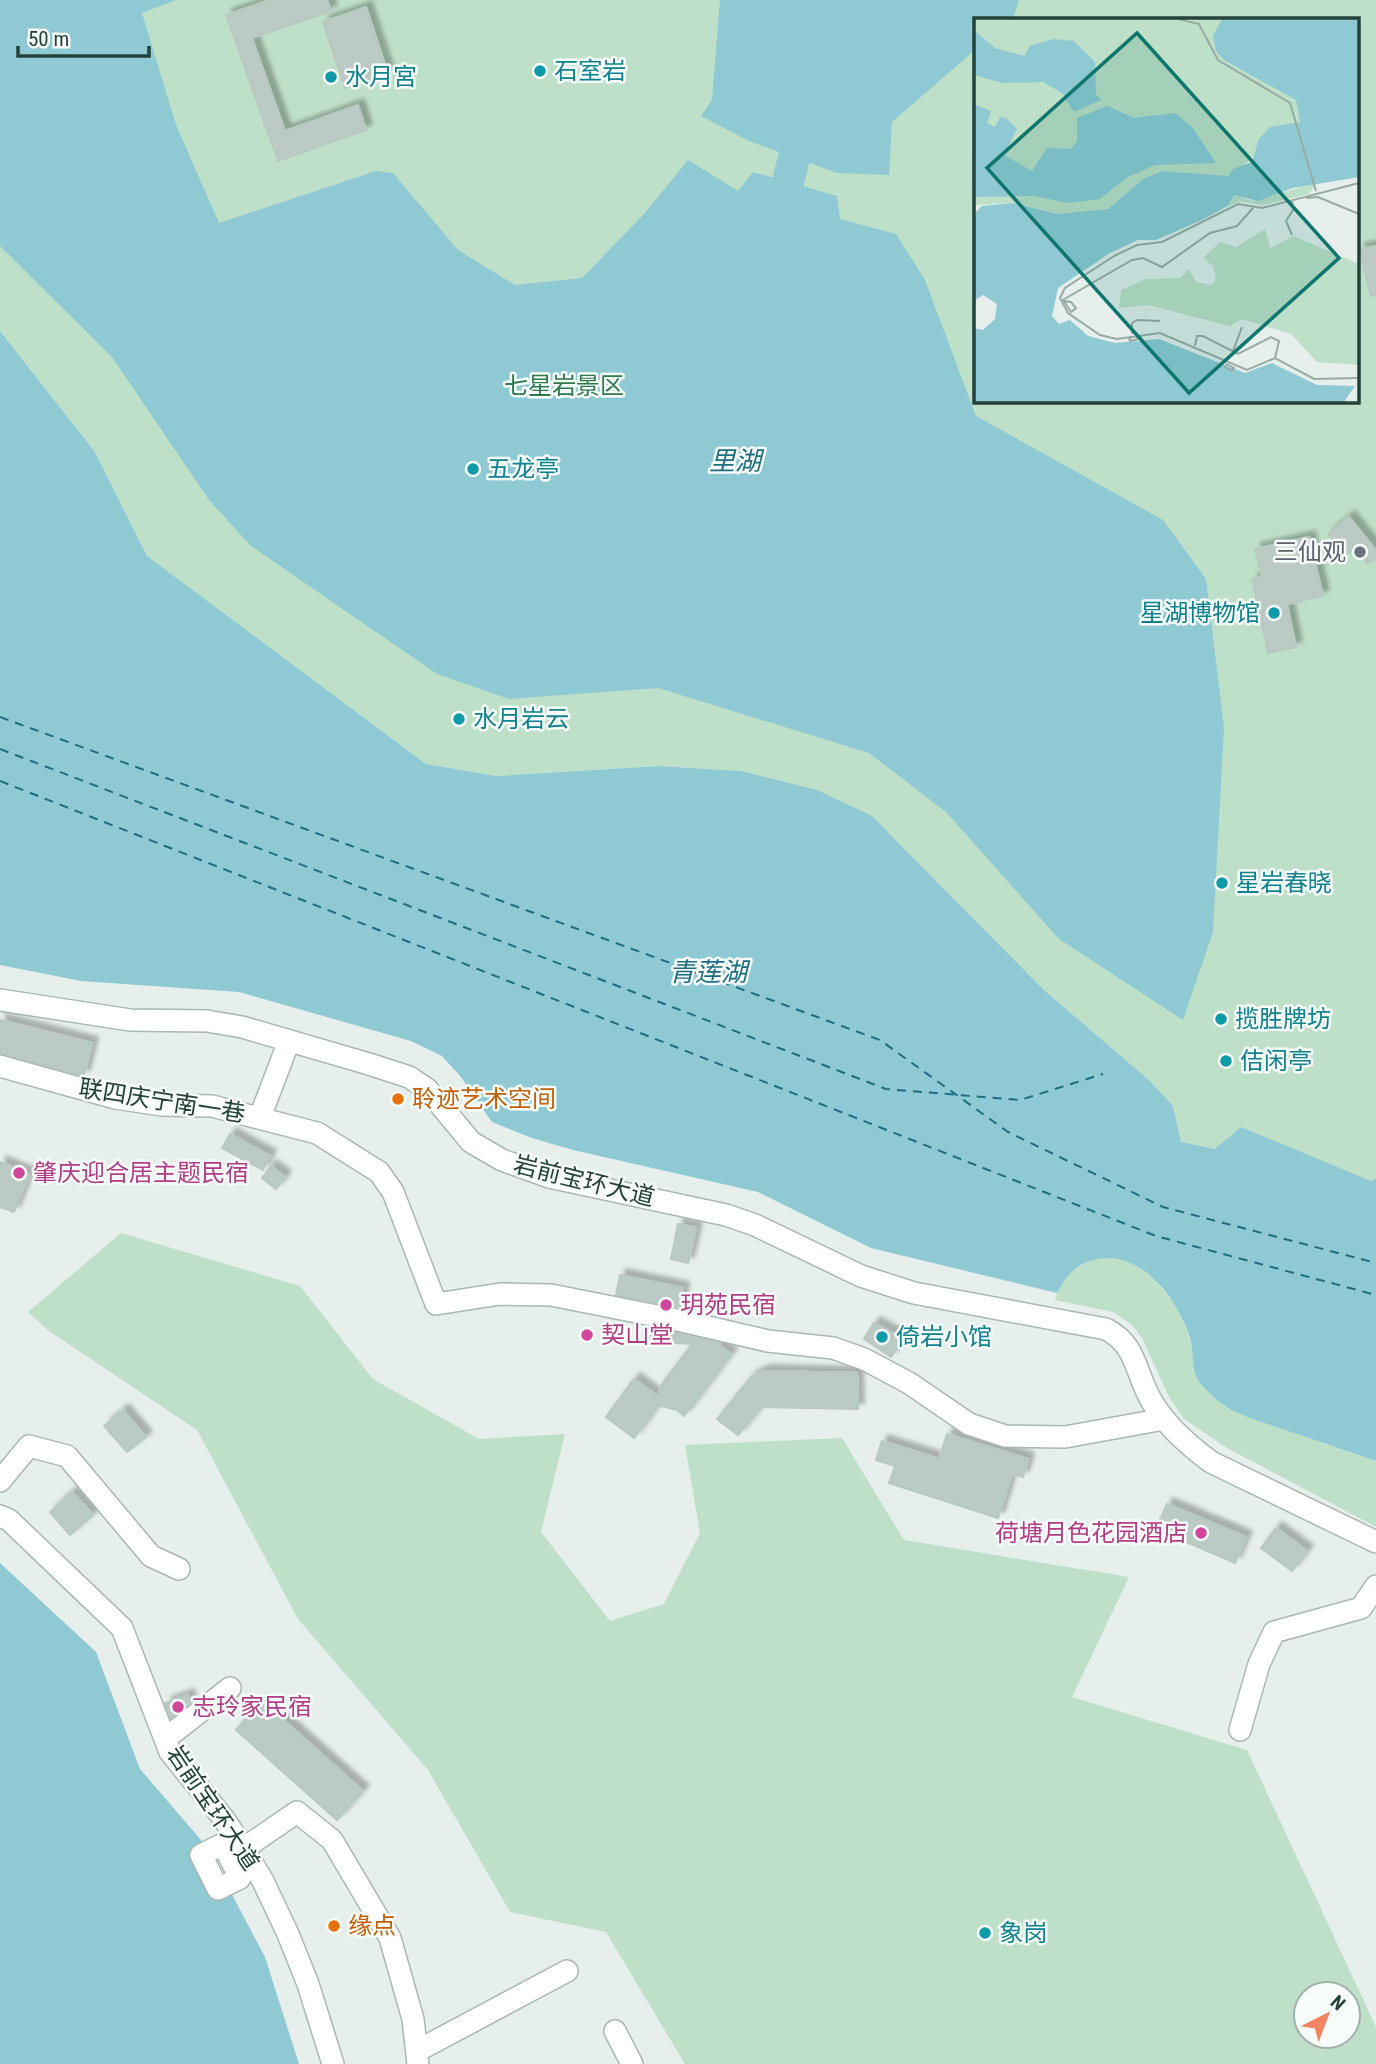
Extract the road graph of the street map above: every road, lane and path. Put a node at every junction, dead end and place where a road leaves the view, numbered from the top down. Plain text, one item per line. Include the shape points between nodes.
1 (0, 999) edge
2 (289, 1041) junction
3 (0, 1066) edge
4 (260, 1117) junction
5 (1164, 1419) junction
6 (0, 1481) edge
7 (0, 1516) edge
8 (1376, 1542) edge
9 (179, 1569) dead end
10 (1376, 1586) edge
11 (230, 1688) dead end
12 (1240, 1730) dead end
13 (165, 1739) junction
14 (233, 1846) junction
15 (567, 1971) dead end
16 (615, 2031) dead end
17 (417, 2058) edge
18 (333, 2064) edge
19 (632, 2064) edge

1 - 2 street, 岩前宝环大道 via 130,1020 207,1021
2 - 4 street
2 - 5 street, 岩前宝环大道 via 410,1077 427,1088 471,1142 502,1160 550,1177 726,1215 861,1276 914,1293 1106,1329 1129,1347 1142,1382
3 - 4 street, 联四庆宁南一巷 via 115,1098 212,1106
4 - 5 street, 联四庆宁南一巷 via 317,1133 379,1172 393,1192 436,1304 500,1294 551,1295 768,1340 833,1348 909,1383 969,1424 1005,1436 1065,1437
5 - 8 street via 1211,1462
6 - 9 street via 29,1446 67,1456 150,1556
7 - 13 street, 岩前宝环大道 via 122,1628
10 - 12 street via 1361,1608 1274,1632 1259,1664
11 - 13 street
13 - 14 street, 岩前宝环大道 via 170,1752 224,1819
14 - 17 street via 297,1812 332,1840 390,1938 413,2019
14 - 18 street, 岩前宝环大道 via 288,1934
15 - 17 street
16 - 19 street

